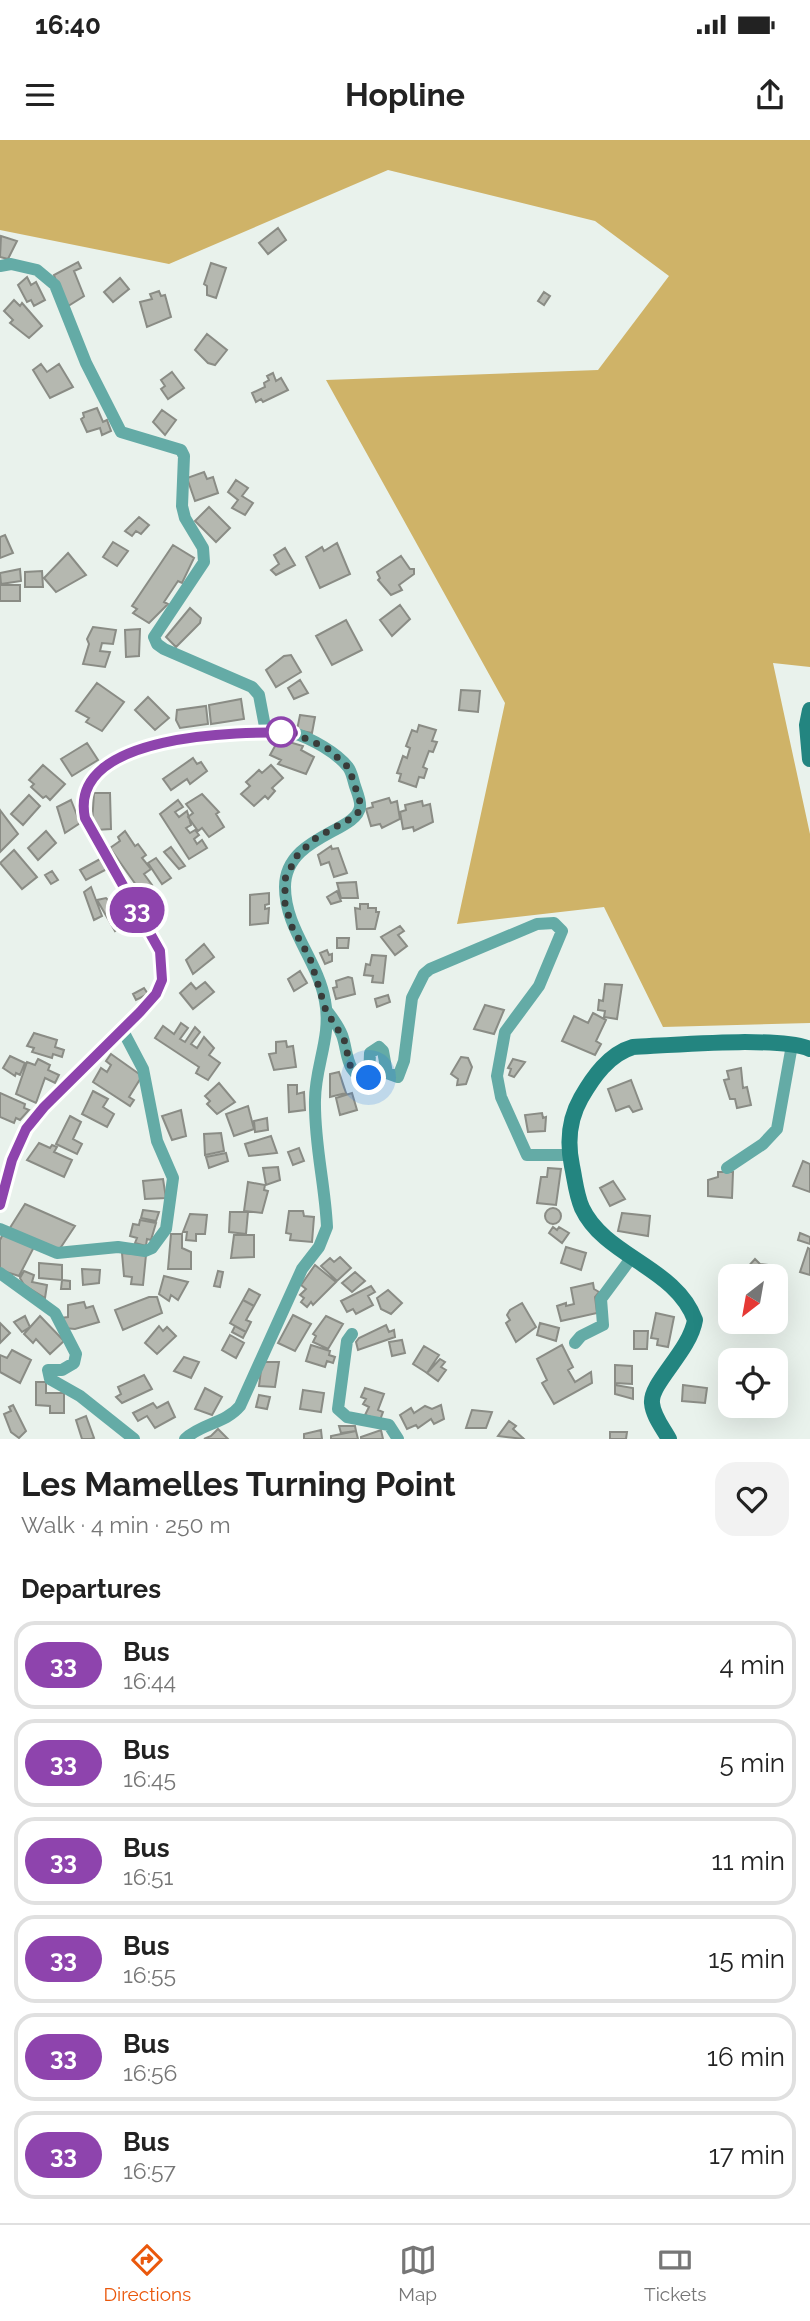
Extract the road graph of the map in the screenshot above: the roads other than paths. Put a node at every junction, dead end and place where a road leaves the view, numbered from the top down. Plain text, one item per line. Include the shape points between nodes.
1 (0, 266) edge
2 (810, 710) edge
3 (266, 732) junction
4 (810, 759) edge
5 (326, 1011) junction
6 (122, 1029) junction
7 (792, 1045) junction
8 (810, 1049) edge
9 (570, 1155) junction
10 (727, 1168) dead end
11 (0, 1205) edge
12 (0, 1229) edge
13 (632, 1257) junction
14 (0, 1273) edge
15 (352, 1334) dead end
16 (575, 1343) dead end
17 (134, 1439) edge
18 (185, 1439) edge
19 (398, 1439) edge
20 (669, 1439) edge

1 - 3 street via 37,270 55,285 86,363 121,432 181,450 185,518 203,548 204,562 154,637 164,649 252,687 259,695
2 - 4 main road
3 - 5 street via 293,733 327,748 349,768 361,805 357,815 298,854 285,879 285,904 292,927 310,958
3 - 6 street via 195,736 143,746 101,772 85,792 85,818 160,951 162,980 156,994
5 - 9 street via 338,1025 345,1054 357,1074 369,1078 369,1053 379,1046 387,1073 398,1077 412,998 430,969 537,924 554,923 562,931 539,986 505,1032 497,1076 501,1097 527,1156
5 - 18 street via 328,1024 315,1097 327,1227 302,1269 240,1406 230,1418
6 - 11 street via 26,1129
6 - 12 street via 143,1069 157,1141 173,1178 166,1229 145,1251 118,1247 57,1253
7 - 8 main road
7 - 9 main road via 649,1046 620,1051 598,1073 577,1105
7 - 10 street via 777,1129
9 - 13 main road via 583,1209 608,1240
13 - 16 street via 601,1299 603,1325
13 - 20 main road via 682,1296 695,1320 681,1356 654,1392 652,1403
14 - 17 street via 55,1312 76,1354 74,1363 62,1370 48,1370 50,1380 80,1396
15 - 19 street via 347,1341 338,1409 347,1417 389,1425

